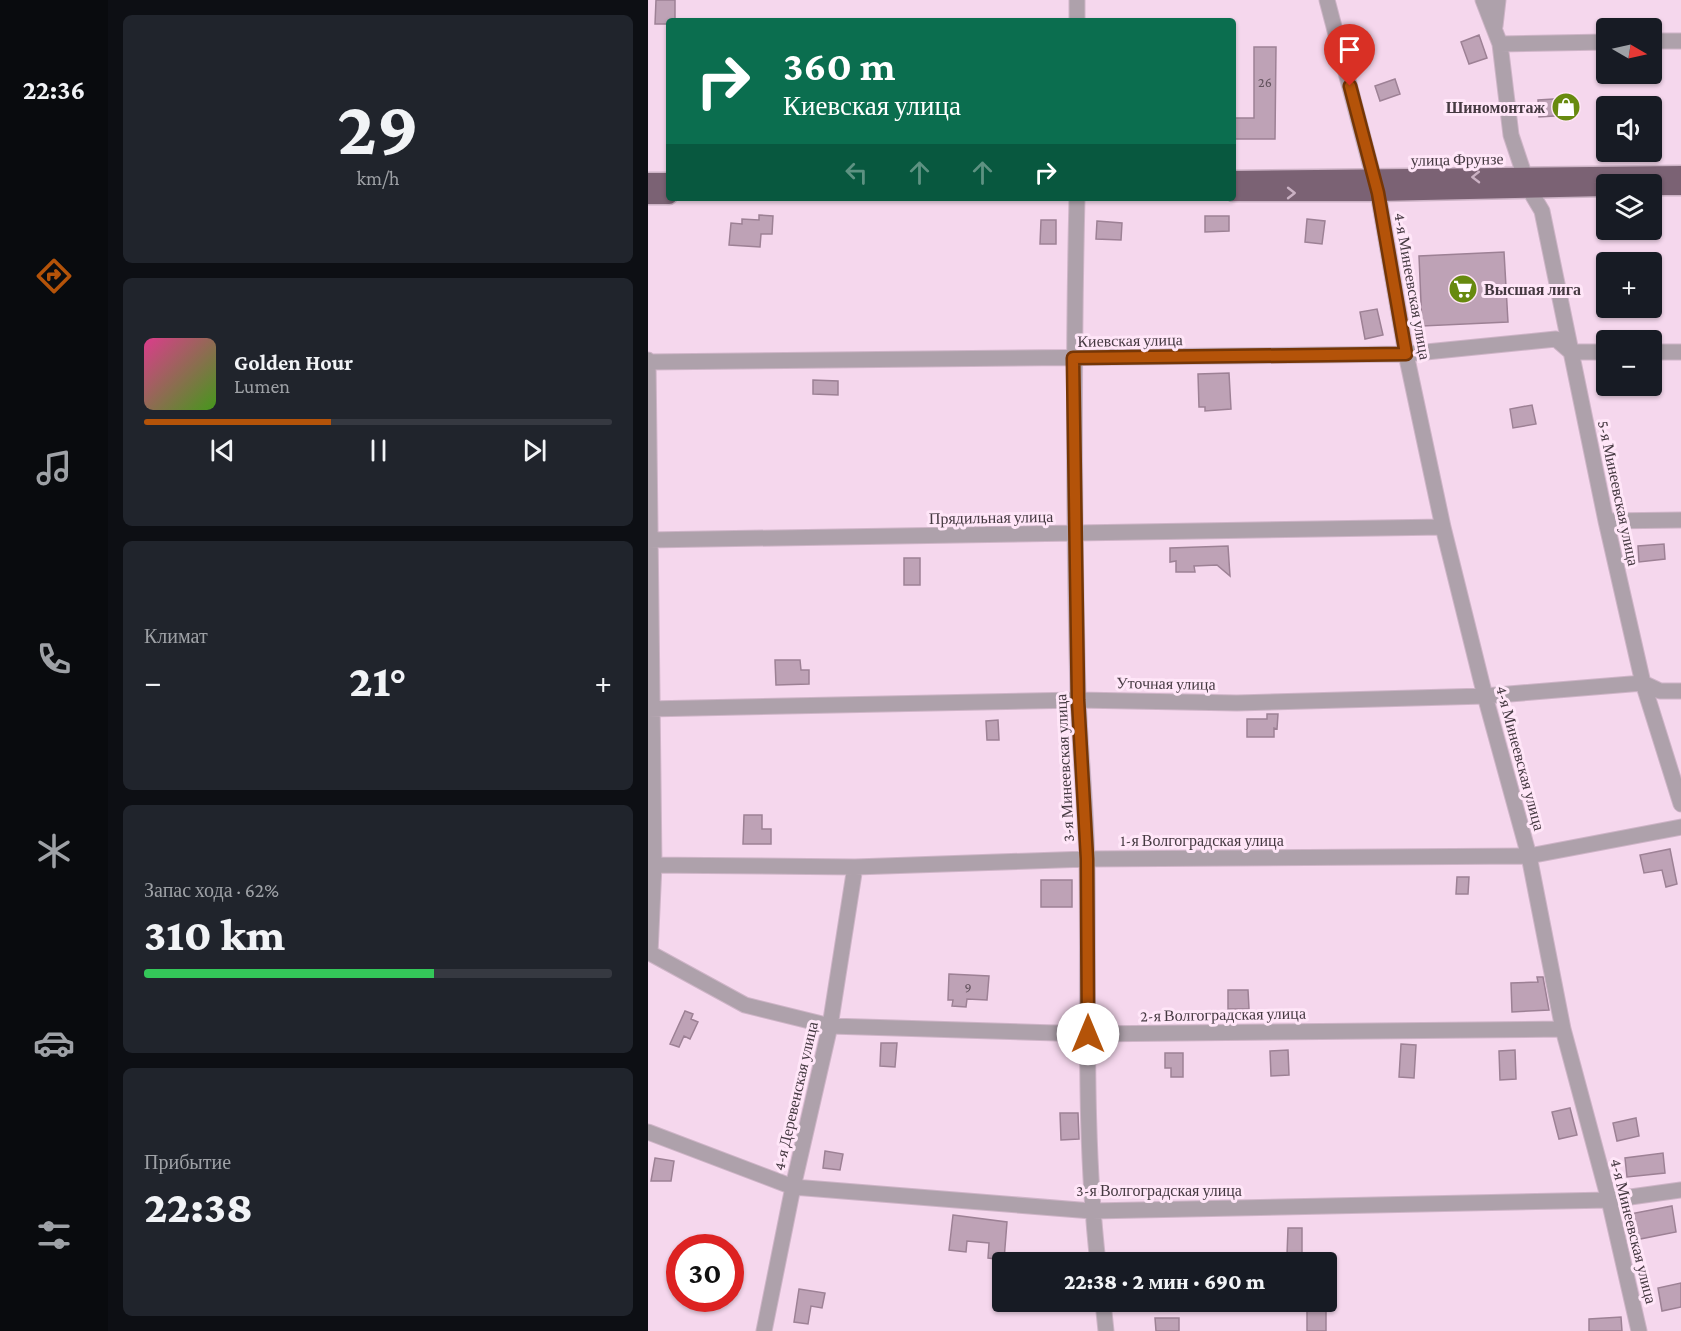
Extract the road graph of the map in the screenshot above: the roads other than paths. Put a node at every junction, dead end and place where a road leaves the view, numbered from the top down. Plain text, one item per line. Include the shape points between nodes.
1 (1077, 0) edge
2 (1327, 0) edge
3 (1483, 0) edge
4 (1498, 0) edge
5 (1077, 18) edge
6 (1495, 26) junction
7 (1662, 41) edge
8 (1681, 41) edge
9 (1596, 42) edge
10 (1500, 44) junction
11 (1681, 174) edge
12 (1236, 179) edge
13 (648, 181) edge
14 (666, 181) edge
15 (1527, 183) junction
16 (1376, 186) junction
17 (1596, 187) edge
18 (1662, 187) edge
19 (1681, 187) edge
20 (1236, 193) edge
21 (648, 196) edge
22 (666, 196) edge
23 (1077, 201) edge
24 (1571, 352) junction
25 (1596, 352) edge
26 (1662, 352) edge
27 (1681, 352) edge
28 (1406, 354) junction
29 (1073, 358) junction
30 (648, 361) edge
31 (1681, 520) edge
32 (1606, 521) junction
33 (1443, 527) junction
34 (1075, 534) junction
35 (649, 540) edge
36 (1643, 683) junction
37 (1681, 691) edge
38 (1485, 696) junction
39 (1078, 700) junction
40 (650, 709) edge
41 (1681, 804) edge
42 (1681, 827) edge
43 (1529, 855) junction
44 (1087, 859) junction
45 (651, 865) edge
46 (855, 867) junction
47 (649, 953) edge
48 (830, 1026) junction
49 (1563, 1029) junction
50 (1088, 1034) junction
51 (648, 1132) edge
52 (793, 1187) junction
53 (1681, 1190) edge
54 (1609, 1200) junction
55 (1092, 1211) junction
56 (1097, 1252) edge
57 (1104, 1312) edge
58 (764, 1331) edge
59 (1106, 1331) edge
60 (1640, 1331) edge

1 - 5 street
2 - 16 street, 4-я Минеевская улица
3 - 6 street, 5-я Минеевская улица
4 - 6 street
6 - 10 street, 5-я Минеевская улица
7 - 8 street
9 - 10 street
10 - 15 street, 5-я Минеевская улица via 1511,135
11 - 15 highway, улица Фрунзе
12 - 16 highway, улица Фрунзе
13 - 14 highway
15 - 16 highway, улица Фрунзе
15 - 17 highway, улица Фрунзе
15 - 24 street, 5-я Минеевская улица via 1542,211
20 -> 16 highway, улица Фрунзе
16 - 28 street, 4-я Минеевская улица
18 - 19 highway
21 - 22 highway
23 - 29 street, 3-я Минеевская улица
24 - 25 street, Киевская улица
24 - 28 street, Киевская улица via 1556,339
24 - 32 street, 5-я Минеевская улица
26 - 27 street
28 - 29 street, Киевская улица
28 - 33 street, 4-я Минеевская улица
29 - 30 street, Киевская улица
29 - 34 street, 3-я Минеевская улица
30 - 35 street
31 - 32 street
32 - 36 street, 5-я Минеевская улица
33 - 34 street, Прядильная улица
33 - 38 street, 4-я Минеевская улица
34 - 35 street, Прядильная улица
34 - 39 street, 3-я Минеевская улица
35 - 40 street
36 - 37 street, Уточная улица via 1660,691
36 - 38 street, Уточная улица
36 - 41 street, 5-я Минеевская улица
38 - 39 street, Уточная улица via 1238,703
38 - 43 street, 4-я Минеевская улица
39 - 40 street, Уточная улица
39 - 44 street, 3-я Минеевская улица
40 - 45 street
42 - 43 street, 1-я Волгоградская улица
43 - 44 street, 1-я Волгоградская улица
43 - 49 street, 4-я Минеевская улица
44 - 46 street, 1-я Волгоградская улица
44 - 50 street, 3-я Минеевская улица
45 - 46 street, 1-я Волгоградская улица
45 - 47 street
46 - 48 street, 4-я Деревенская улица
47 - 48 street, 2-я Волгоградская улица via 745,1005
48 - 50 street, 2-я Волгоградская улица
48 - 52 street, 4-я Деревенская улица
49 - 50 street, 2-я Волгоградская улица
49 - 54 street, 4-я Минеевская улица
50 - 55 street, 3-я Минеевская улица
51 - 52 street, 3-я Волгоградская улица
52 - 55 street, 3-я Волгоградская улица
52 - 58 street, 4-я Деревенская улица
53 - 54 street, 3-я Волгоградская улица
54 - 55 street, 3-я Волгоградская улица
54 - 60 street, 4-я Минеевская улица
55 - 56 street, 3-я Минеевская улица
57 - 59 street

